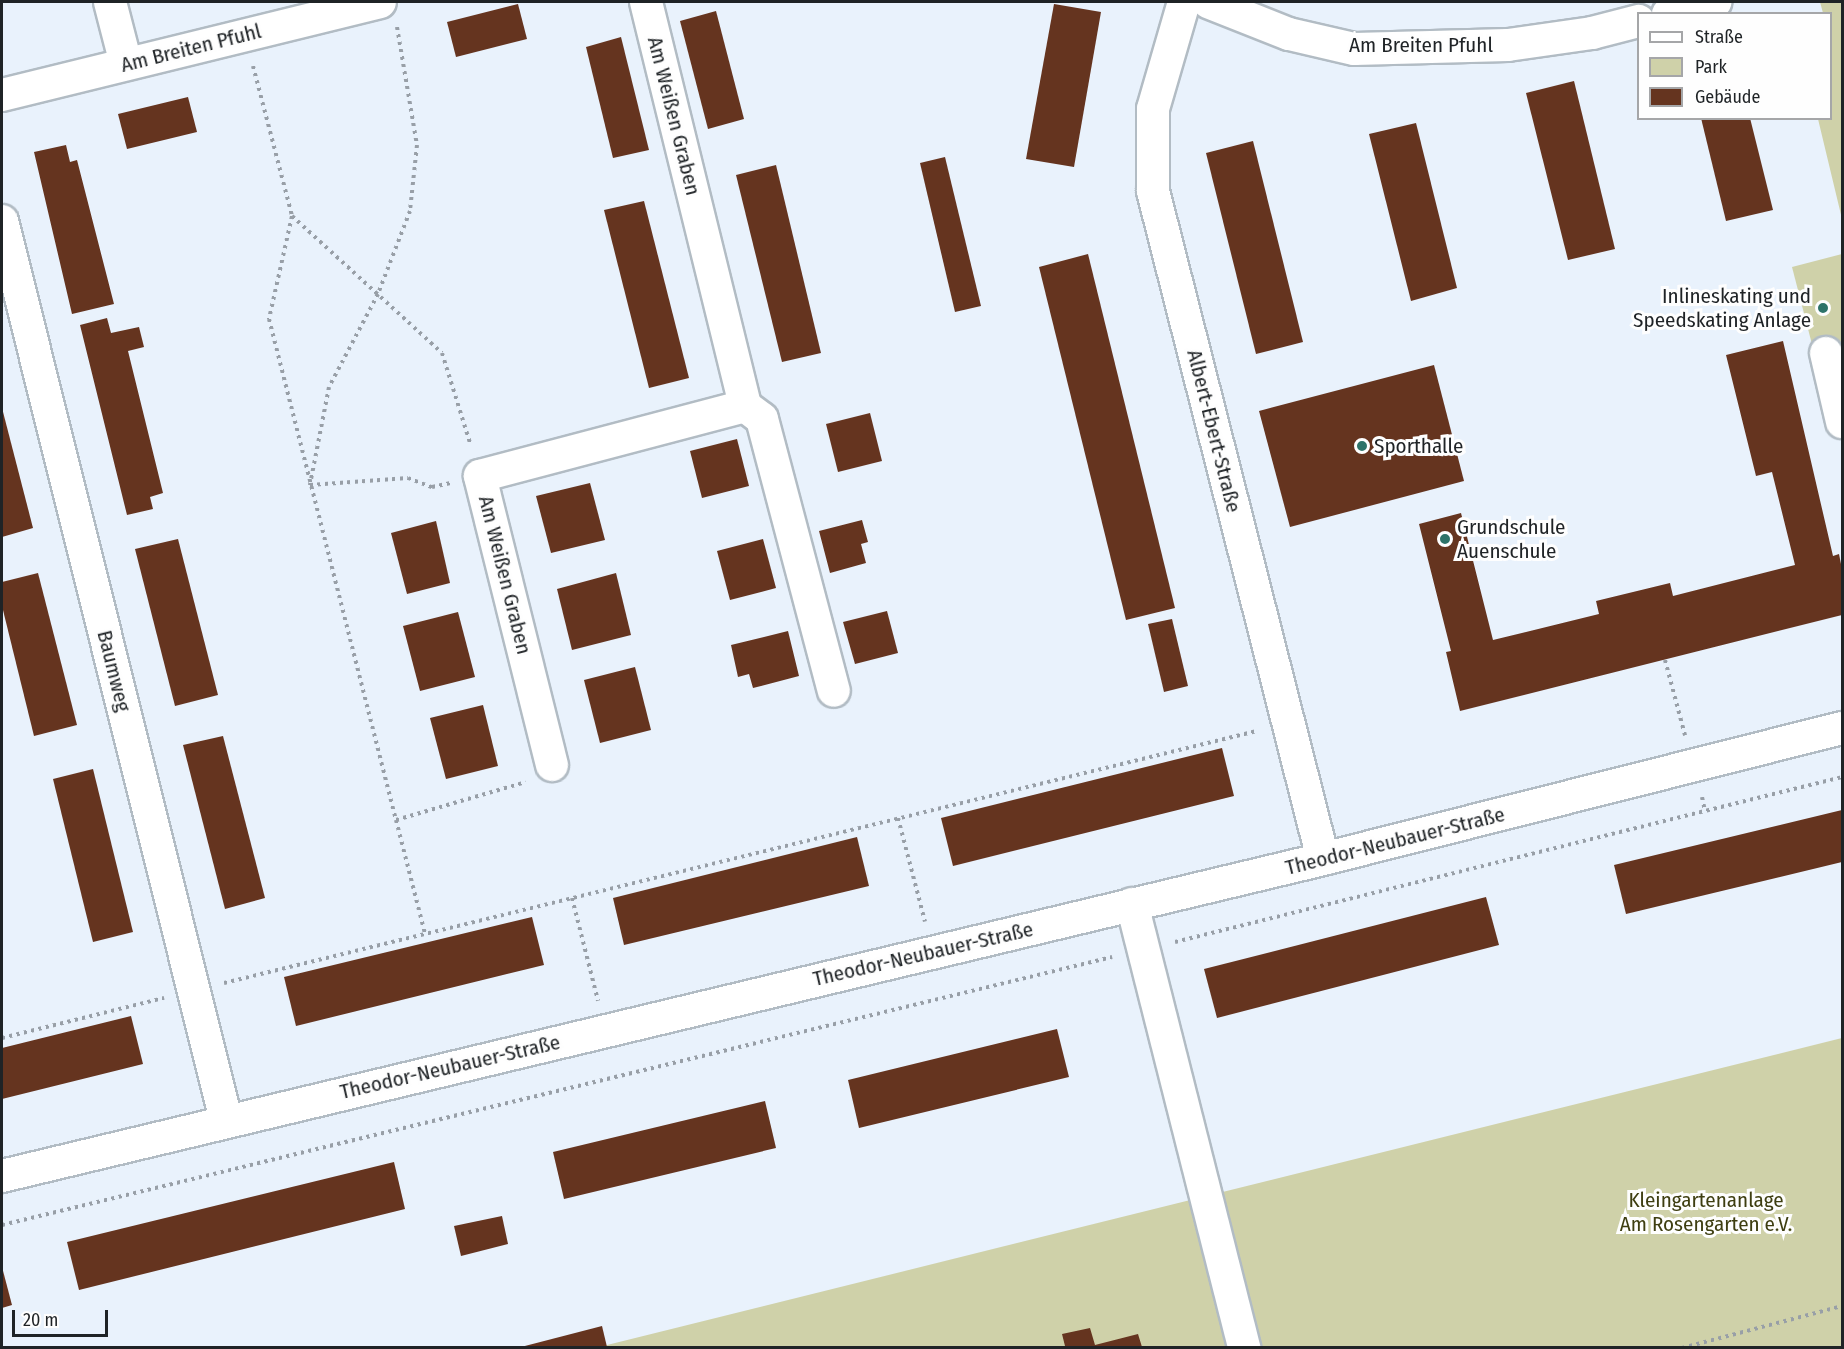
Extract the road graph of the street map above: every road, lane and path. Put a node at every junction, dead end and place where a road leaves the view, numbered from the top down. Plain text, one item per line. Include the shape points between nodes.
1 (110, 2) edge
2 (646, 2) edge
3 (1184, 2) edge
4 (1208, 2) edge
5 (1715, 2) edge
6 (388, 12) edge
7 (1676, 12) edge
8 (1637, 21) edge
9 (245, 35) junction
10 (126, 64) junction
11 (2, 95) edge
12 (292, 216) junction
13 (2, 221) edge
14 (378, 294) junction
15 (1826, 353) dead end
16 (745, 406) junction
17 (1842, 422) edge
18 (480, 476) junction
19 (310, 484) junction
20 (834, 691) dead end
21 (1288, 723) junction
22 (1842, 729) edge
23 (552, 765) joint
24 (1842, 777) edge
25 (898, 819) junction
26 (396, 820) junction
27 (1323, 859) junction
28 (572, 898) junction
29 (1132, 904) junction
30 (425, 934) junction
31 (1145, 950) junction
32 (932, 952) junction
33 (193, 991) junction
34 (598, 1001) dead end
35 (2, 1038) edge
36 (225, 1120) junction
37 (2, 1176) edge
38 (2, 1225) edge
39 (1842, 1306) edge
40 (1244, 1347) edge
41 (1682, 1347) edge

1 - 10 street
2 - 16 street, Am Weißen Graben
3 - 21 street, Albert-Ebert-Straße via 1153,109 1153,191
4 - 8 street, Am Breiten Pfuhl via 1289,34 1354,49 1508,45 1592,33
5 - 7 street
6 - 9 street, Am Breiten Pfuhl
6 - 14 path via 417,145 410,211
9 - 10 street, Am Breiten Pfuhl
9 - 12 path
10 - 11 street, Am Breiten Pfuhl
12 - 14 path
12 - 19 path via 269,319
13 - 33 street, Baumweg
14 - 18 path via 442,353
14 - 19 path via 329,387
15 - 17 street
16 - 18 street, Am Weißen Graben
16 - 20 street, Am Weißen Graben via 762,419
18 - 19 path via 432,487 408,478
18 - 23 street, Am Weißen Graben
19 - 26 path
21 - 25 path
21 - 27 street, Albert-Ebert-Straße
22 - 27 street, Theodor-Neubauer-Straße
23 - 26 path via 529,781
24 - 31 path
25 - 28 path
25 - 32 path
26 - 30 path
27 - 29 street, Theodor-Neubauer-Straße
28 - 30 path
28 - 34 path
29 - 31 street
29 - 32 street, Theodor-Neubauer-Straße
30 - 33 path
31 - 38 path via 939,996 459,1117
31 - 40 street
32 - 36 street, Theodor-Neubauer-Straße
33 - 35 path
33 - 36 street, Baumweg
36 - 37 street, Theodor-Neubauer-Straße
39 - 41 path

